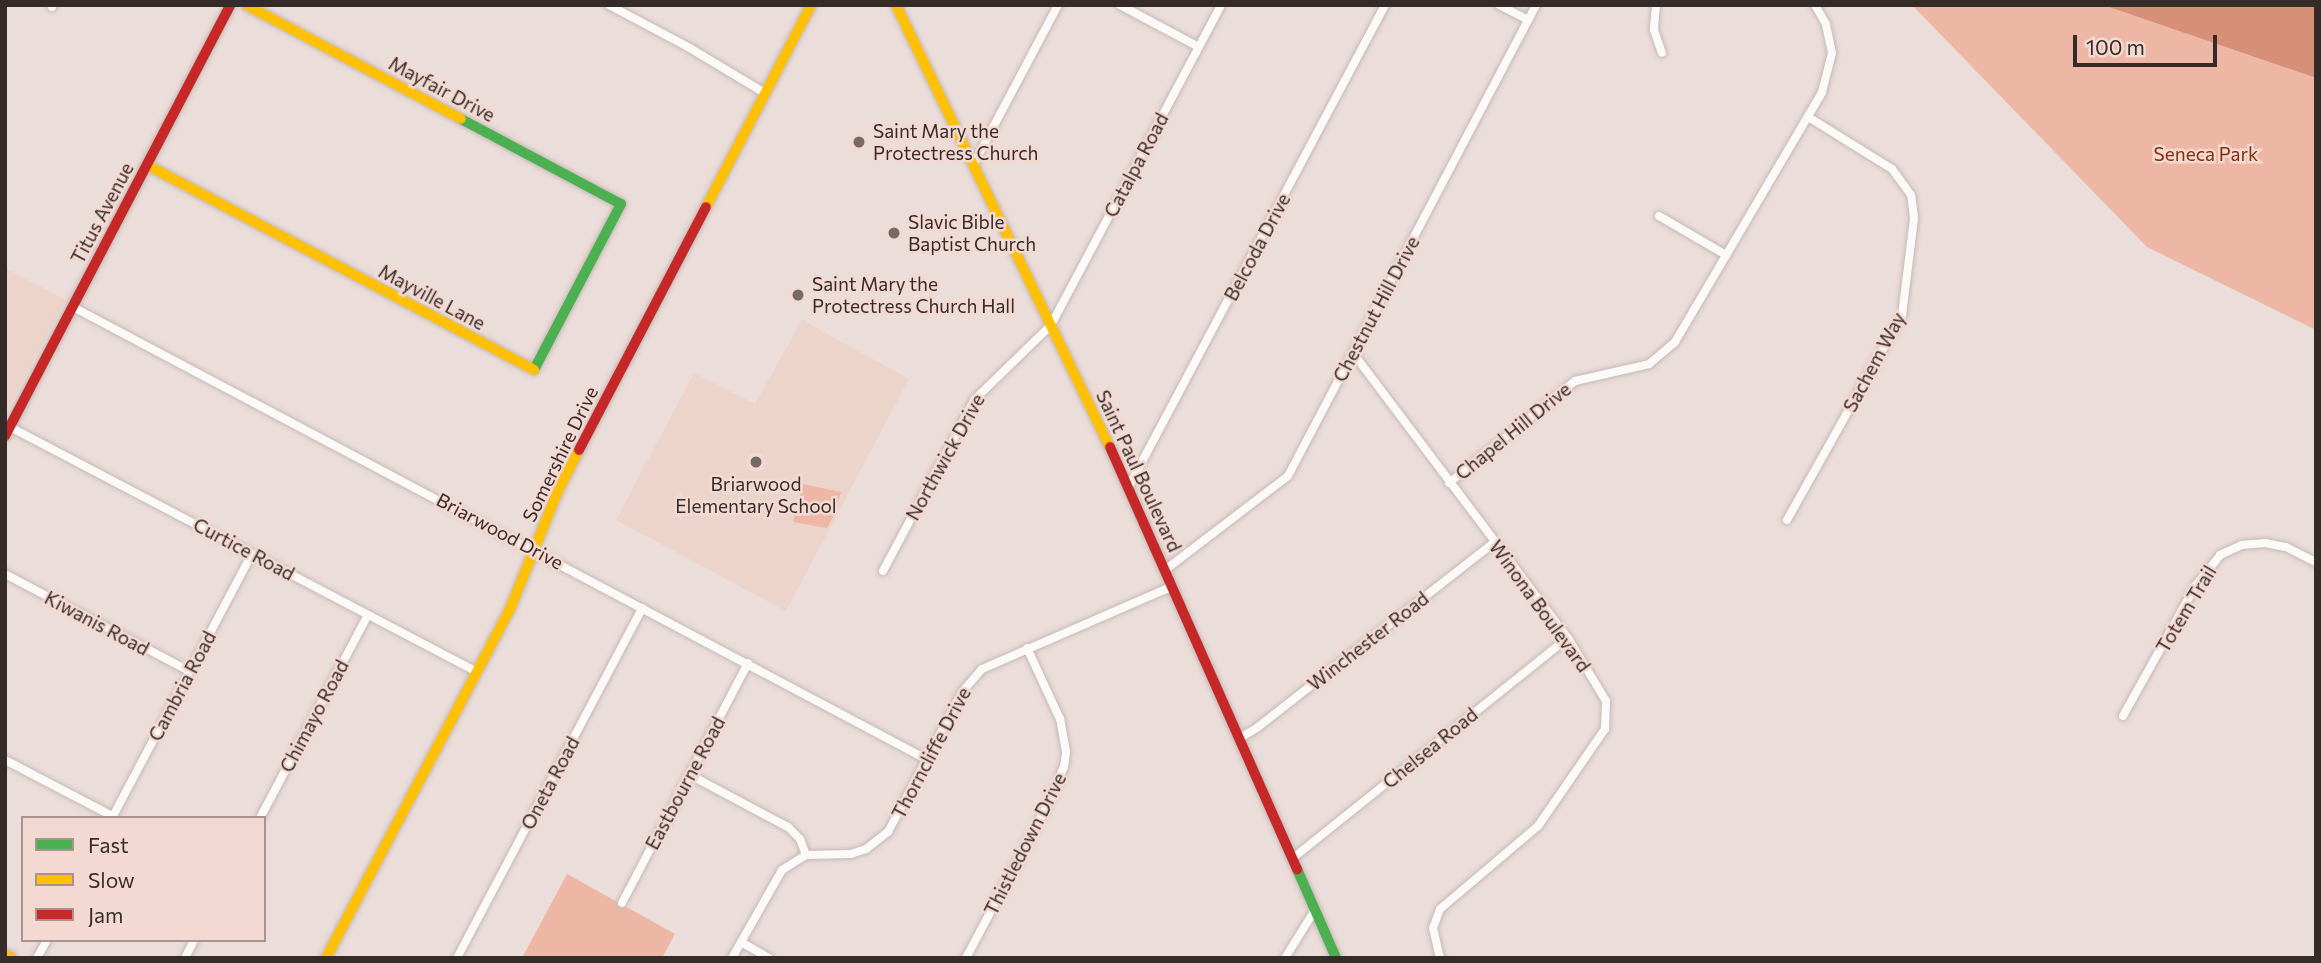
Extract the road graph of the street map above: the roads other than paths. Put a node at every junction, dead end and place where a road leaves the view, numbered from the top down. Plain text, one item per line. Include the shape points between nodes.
1 (230, 5) edge
2 (246, 5) edge
3 (609, 5) edge
4 (811, 5) edge
5 (896, 5) edge
6 (1058, 5) edge
7 (1120, 5) edge
8 (1221, 5) edge
9 (1385, 5) edge
10 (1499, 5) edge
11 (1535, 5) edge
12 (1656, 5) edge
13 (1815, 5) edge
14 (1528, 20) junction
15 (1199, 47) junction
16 (1662, 53) dead end
17 (765, 93) junction
18 (1808, 117) junction
19 (147, 165) junction
20 (974, 165) junction
21 (621, 204) joint
22 (1659, 216) dead end
23 (1727, 255) junction
24 (73, 307) junction
25 (1051, 325) junction
26 (1353, 353) junction
27 (8, 432) edge
28 (1449, 483) junction
29 (1128, 488) junction
30 (1787, 520) dead end
31 (1495, 542) junction
32 (535, 549) junction
33 (252, 554) junction
34 (2316, 562) edge
35 (1166, 570) junction
36 (883, 571) dead end
37 (5, 574) edge
38 (1173, 586) junction
39 (642, 607) junction
40 (368, 615) junction
41 (1568, 638) junction
42 (1027, 649) junction
43 (748, 663) junction
44 (189, 671) junction
45 (477, 672) junction
46 (2123, 716) dead end
47 (1240, 738) junction
48 (926, 759) junction
49 (5, 760) edge
50 (690, 775) junction
51 (110, 816) edge
52 (113, 816) edge
53 (261, 816) edge
54 (806, 855) junction
55 (1293, 858) junction
56 (622, 903) dead end
57 (1315, 910) junction
58 (46, 942) edge
59 (193, 942) edge
60 (741, 942) junction
61 (5, 954) edge
62 (12, 958) edge
63 (37, 958) edge
64 (185, 958) edge
65 (326, 958) edge
66 (457, 958) edge
67 (732, 958) edge
68 (769, 958) edge
69 (966, 958) edge
70 (1285, 958) edge
71 (1336, 958) edge
72 (1440, 958) edge

1 - 19 street, Titus Avenue
2 - 21 street, Mayfair Drive
3 - 17 street
4 - 17 street, Somershire Drive
5 - 20 street, Saint Paul Boulevard
6 - 20 street
7 - 15 street
8 - 15 street, Catalpa Road
9 - 29 street, Belcoda Drive
10 - 14 street
11 - 14 street, Chestnut Hill Drive
12 - 16 street via 1654,30
13 - 18 street, Chapel Hill Drive via 1826,24 1832,52 1827,79
14 - 26 street, Chestnut Hill Drive
15 - 25 street, Catalpa Road
17 - 32 street, Somershire Drive via 558,491
18 - 23 street, Chapel Hill Drive
18 - 30 street, Sachem Way via 1892,169 1911,195 1914,218 1902,315
19 - 21 street, Mayville Lane via 533,371
19 - 24 street, Titus Avenue
20 - 25 street, Saint Paul Boulevard
22 - 23 street
23 - 28 street, Chapel Hill Drive via 1675,342 1660,357 1634,369 1575,381
24 - 27 street, Titus Avenue
24 - 32 street, Briarwood Drive
25 - 29 street, Saint Paul Boulevard
25 - 36 street, Northwick Drive via 975,399
26 - 28 street, Winona Boulevard
26 - 35 street, Chestnut Hill Drive via 1288,476
27 - 33 street, Curtice Road
28 - 31 street, Winona Boulevard
29 - 35 street, Saint Paul Boulevard
31 - 41 street, Winona Boulevard
31 - 47 street, Winchester Road
32 - 39 street, Briarwood Drive
32 - 45 street, Somershire Drive
33 - 40 street, Curtice Road
33 - 44 street, Cambria Road
34 - 46 street, Totem Trail via 2286,547 2265,543 2241,545 2220,555 2196,585
35 - 38 street, Saint Paul Boulevard
37 - 44 street, Kiwanis Road
38 - 42 street, Thorncliffe Drive
38 - 47 street, Saint Paul Boulevard
39 - 43 street, Briarwood Drive
39 - 66 street, Oneta Road
40 - 45 street, Curtice Road
40 - 53 street, Chimayo Road
41 - 55 street, Chelsea Road
41 - 72 street, Winona Boulevard via 1606,701 1605,729 1538,826 1440,909 1433,928
42 - 48 street, Thorncliffe Drive via 995,662 971,679
42 - 69 street, Thistledown Drive via 1060,719 1064,767
43 - 48 street, Briarwood Drive
43 - 50 street, Eastbourne Road
44 - 52 street, Cambria Road
45 - 65 street, Somershire Drive
47 - 55 street, Saint Paul Boulevard
48 - 54 street, Thorncliffe Drive via 883,838 851,853
49 - 51 street
50 - 54 street via 788,827 800,839
50 - 56 street, Eastbourne Road
54 - 60 street via 782,870
55 - 57 street, Saint Paul Boulevard
57 - 70 street
57 - 71 street, Saint Paul Boulevard
58 - 63 street
59 - 64 street
60 - 67 street
60 - 68 street
61 - 62 street

